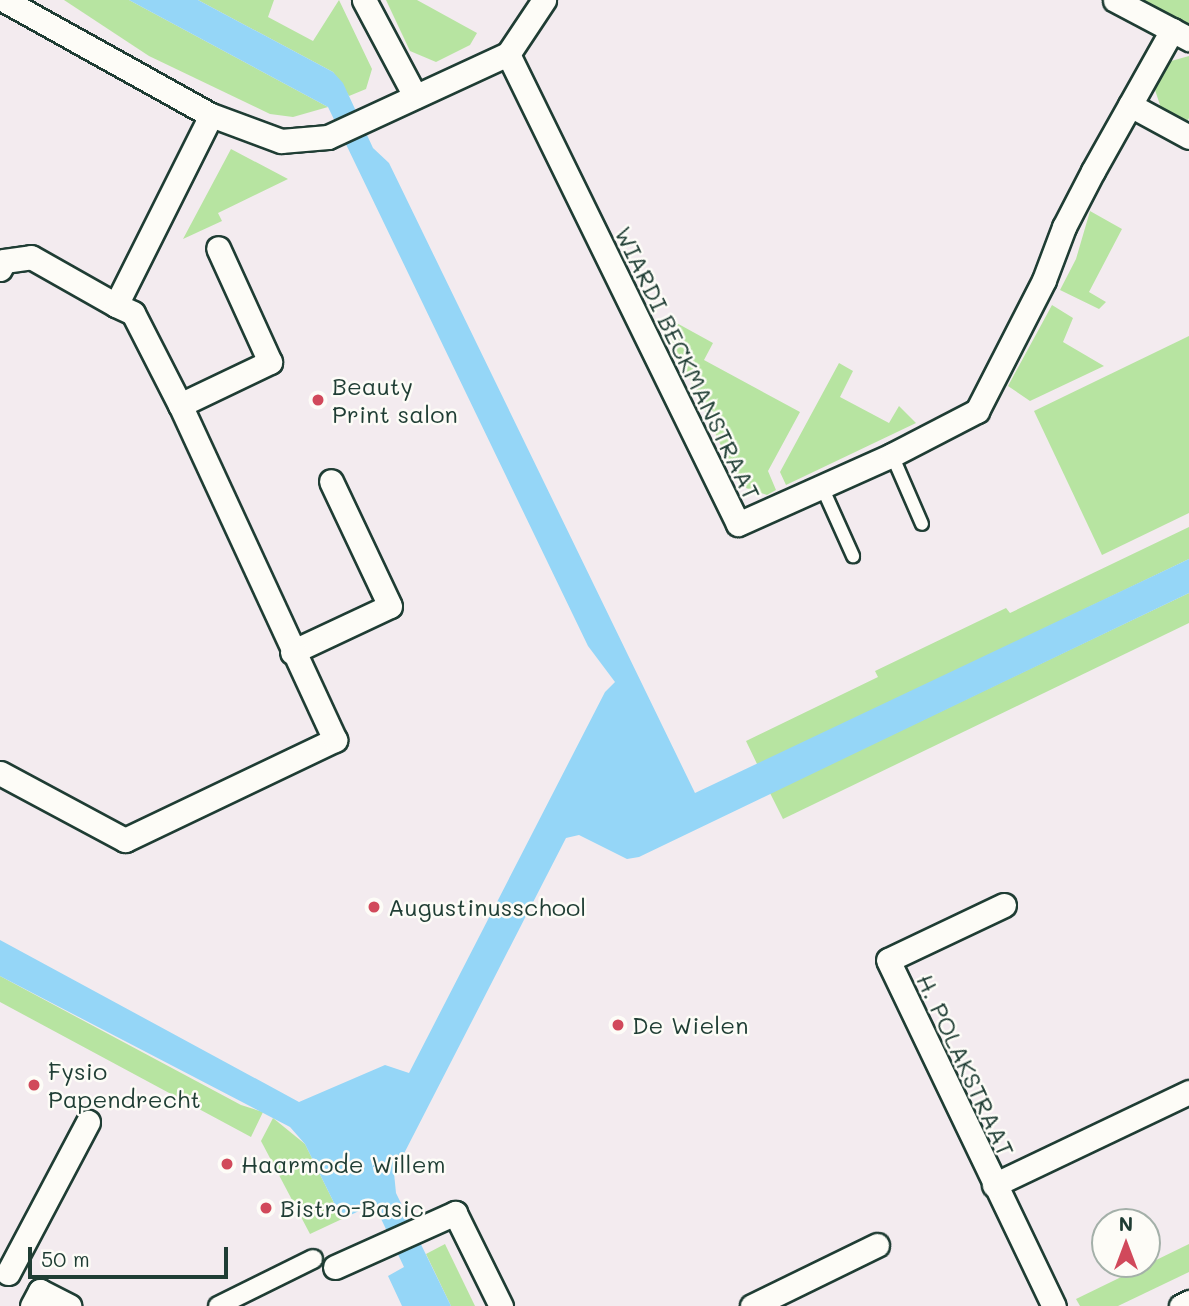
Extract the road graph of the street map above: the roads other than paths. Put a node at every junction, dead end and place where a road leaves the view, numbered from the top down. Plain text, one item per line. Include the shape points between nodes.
1 (4, 0) edge
2 (364, 0) edge
3 (544, 0) edge
4 (1115, 0) edge
5 (1181, 34) edge
6 (508, 54) junction
7 (415, 96) junction
8 (1130, 105) junction
9 (211, 115) junction
10 (1189, 138) edge
11 (218, 248) dead end
12 (0, 269) edge
13 (116, 305) junction
14 (180, 405) junction
15 (892, 455) junction
16 (331, 481) dead end
17 (822, 487) junction
18 (922, 524) dead end
19 (853, 556) dead end
20 (292, 652) junction
21 (0, 773) edge
22 (1004, 905) dead end
23 (1189, 1092) edge
24 (88, 1122) dead end
25 (994, 1185) junction
26 (877, 1245) dead end
27 (313, 1259) dead end
28 (335, 1267) dead end
29 (4, 1271) edge
30 (36, 1298) edge
31 (1189, 1302) edge
32 (69, 1306) edge
33 (218, 1306) edge
34 (501, 1306) edge
35 (752, 1306) edge
36 (1054, 1306) edge
37 (1181, 1306) edge

1 - 9 street
2 - 7 street
3 - 6 street
4 - 5 street
5 - 8 street, WIARDI BECKMANSTRAAT
6 - 7 street
6 - 17 street, WIARDI BECKMANSTRAAT via 738,524
7 - 9 street via 328,136 281,141
8 - 10 street
8 - 15 street, WIARDI BECKMANSTRAAT via 1064,227 1044,280 977,411
9 - 13 street
11 - 14 street via 270,362
12 - 13 street via 4,261 31,257
13 - 14 street via 133,313
14 - 20 street
15 - 17 street, WIARDI BECKMANSTRAAT
15 - 18 lane
16 - 20 street via 390,606
17 - 19 lane
20 - 21 street via 335,740 125,840
22 - 25 street, H. POLAKSTRAAT via 888,960
23 - 25 street
24 - 29 street
25 - 36 street, H. POLAKSTRAAT
26 - 35 street
27 - 33 street
28 - 34 street via 455,1213
29 - 30 street
30 - 32 street
31 - 37 street

